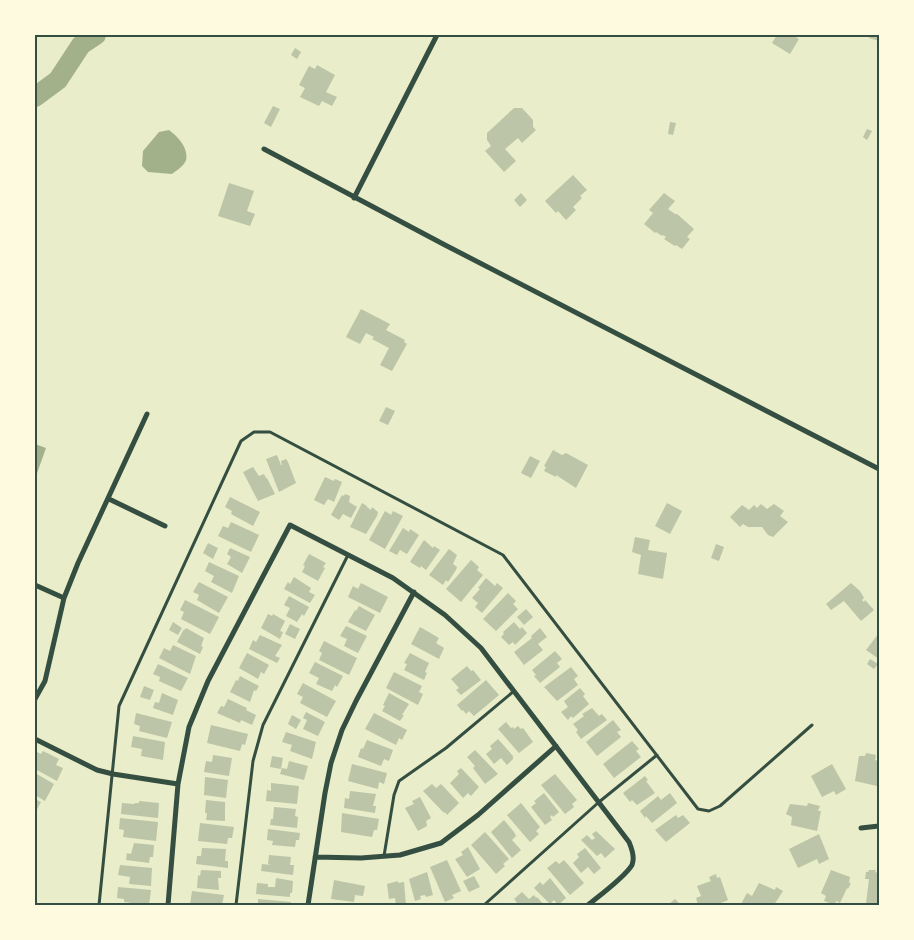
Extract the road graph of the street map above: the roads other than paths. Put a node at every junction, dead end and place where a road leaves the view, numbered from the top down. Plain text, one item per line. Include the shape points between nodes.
1 (437, 35) edge
2 (264, 149) dead end
3 (354, 198) junction
4 (147, 414) dead end
5 (879, 469) edge
6 (109, 499) junction
7 (165, 526) dead end
8 (348, 555) junction
9 (35, 585) edge
10 (414, 592) junction
11 (64, 598) junction
12 (515, 691) junction
13 (35, 699) edge
14 (812, 725) dead end
15 (35, 738) edge
16 (556, 746) junction
17 (657, 755) junction
18 (113, 774) junction
19 (178, 784) junction
20 (599, 802) junction
21 (879, 826) edge
22 (861, 828) dead end
23 (384, 856) junction
24 (315, 857) junction
25 (99, 905) edge
26 (168, 905) edge
27 (236, 905) edge
28 (308, 905) edge
29 (484, 905) edge
30 (588, 905) edge

1 - 3 street
2 - 3 street
3 - 5 street
4 - 6 street
6 - 7 street
6 - 11 street
8 - 10 street
8 - 19 street via 290,524 208,681 189,727
8 - 27 lane via 263,725 253,761
9 - 11 street
10 - 12 street via 481,648
10 - 24 street via 342,730 331,764
11 - 13 street via 45,681
12 - 16 street
12 - 23 lane via 446,748 399,781
14 - 17 lane via 720,806 709,811 698,809
15 - 18 street via 97,770
16 - 20 street
16 - 23 street via 441,843 400,855
17 - 18 lane via 503,555 270,432 254,432 241,441 119,706
17 - 20 lane
18 - 19 street
18 - 25 lane
19 - 26 street
20 - 29 lane
20 - 30 street via 634,852 632,864 621,877
21 - 22 street
23 - 24 street
24 - 28 street

